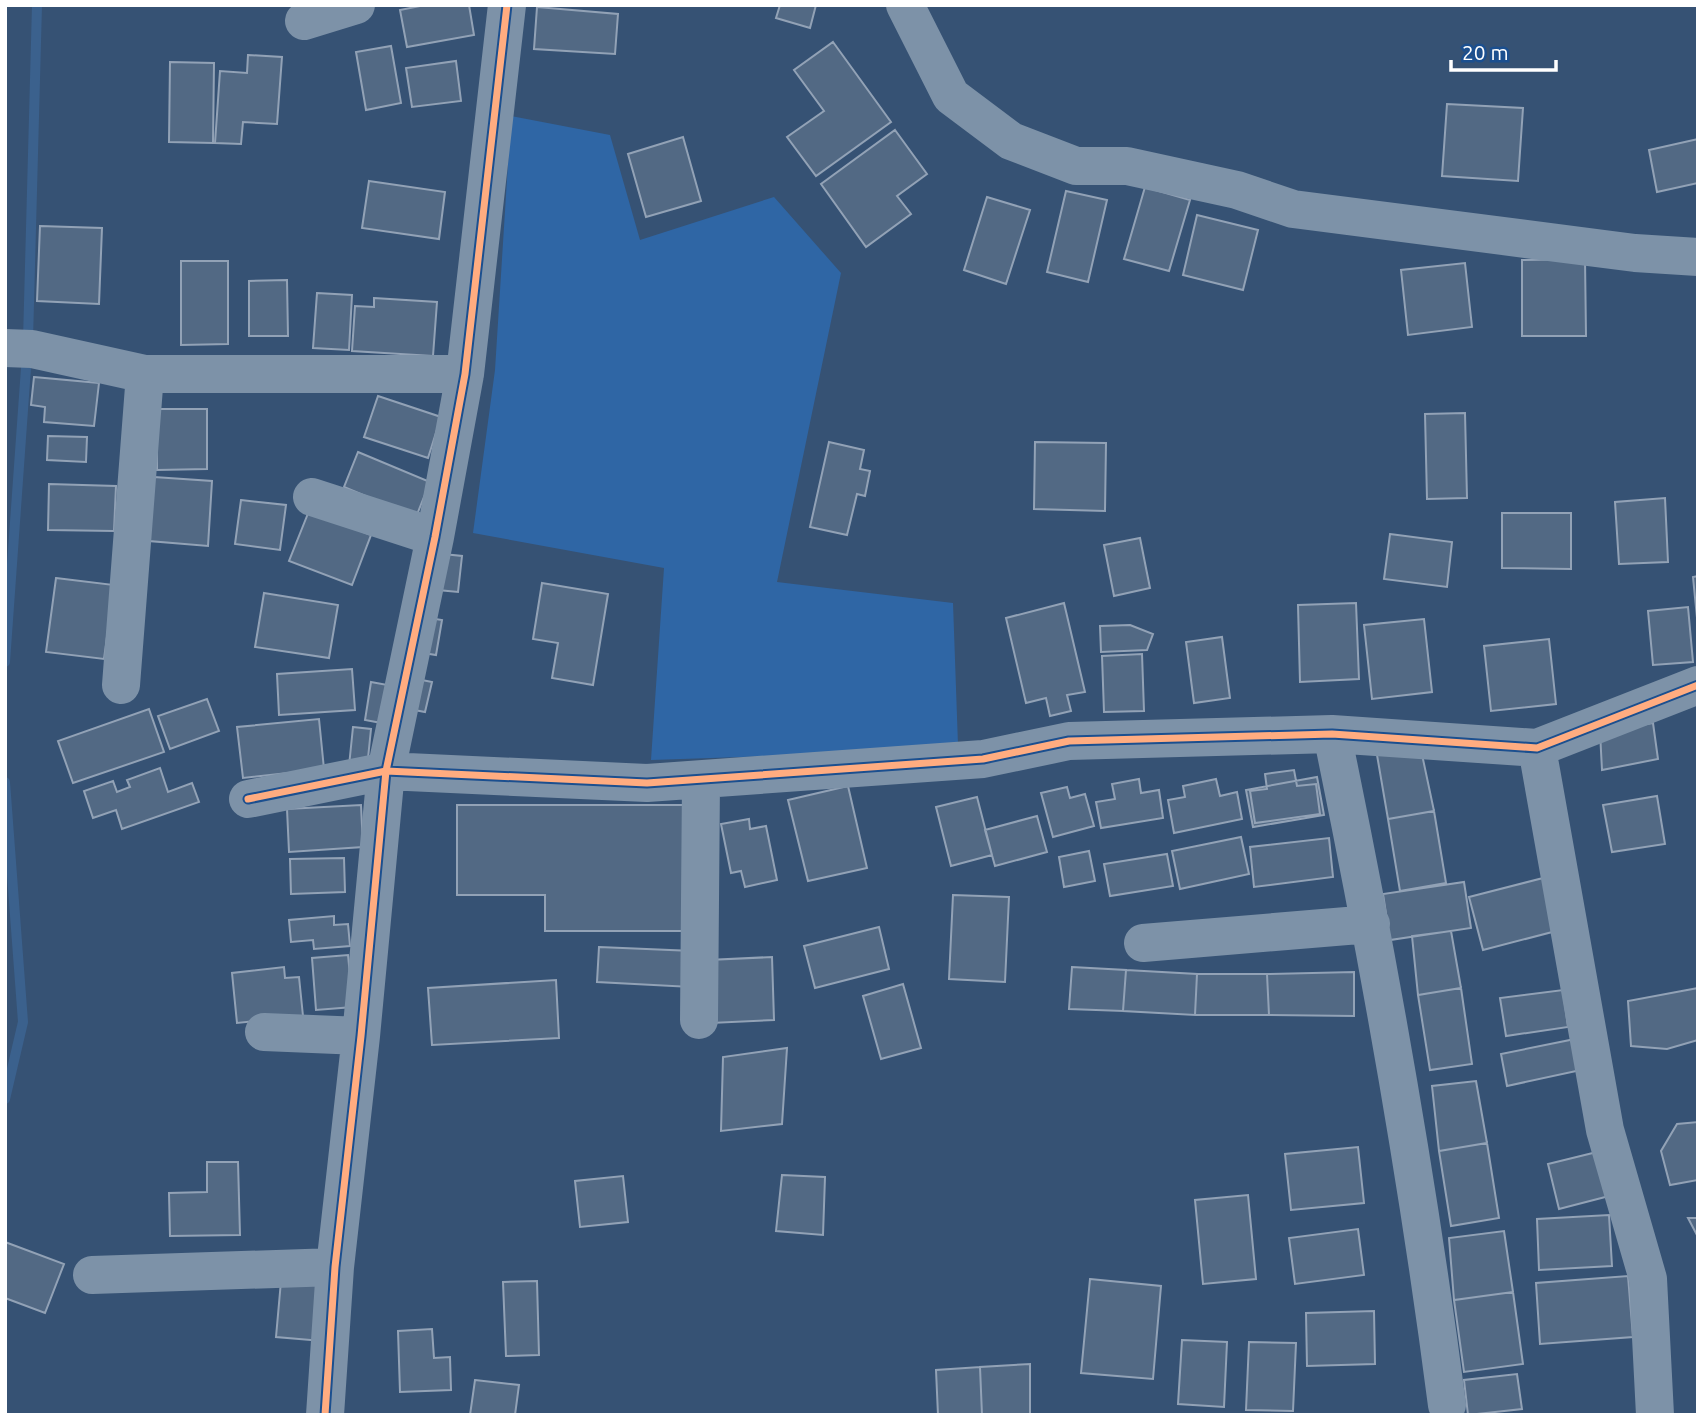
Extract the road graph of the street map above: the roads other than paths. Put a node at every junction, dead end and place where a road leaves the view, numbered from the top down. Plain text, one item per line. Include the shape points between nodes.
1 (356, 5) edge
2 (507, 5) edge
3 (905, 5) edge
4 (303, 21) dead end
5 (1698, 257) edge
6 (19, 348) edge
7 (145, 374) junction
8 (465, 374) junction
9 (312, 497) dead end
10 (435, 537) junction
11 (121, 685) dead end
12 (1698, 685) edge
13 (1332, 734) junction
14 (1537, 748) junction
15 (386, 771) junction
16 (701, 781) junction
17 (248, 799) dead end
18 (1371, 925) junction
19 (1143, 943) dead end
20 (699, 1020) dead end
21 (264, 1032) dead end
22 (361, 1036) junction
23 (335, 1267) junction
24 (92, 1275) dead end
25 (1447, 1405) dead end
26 (325, 1415) edge
27 (1655, 1415) edge

1 - 4 street
2 - 8 street
3 - 5 street via 951,96 1012,141 1076,166 1128,166 1237,190 1293,209
6 - 7 street
7 - 8 street
7 - 11 street
8 - 10 street
9 - 10 street
10 - 15 street
12 - 14 street
13 - 14 street
13 - 16 street via 1069,741 983,759
13 - 18 street
14 - 27 street via 1605,1130 1648,1279
15 - 16 street via 647,783
15 - 17 street
15 - 22 street
16 - 20 street
18 - 19 street
18 - 25 street via 1432,1287
21 - 22 street
22 - 23 street
23 - 24 street
23 - 26 street

